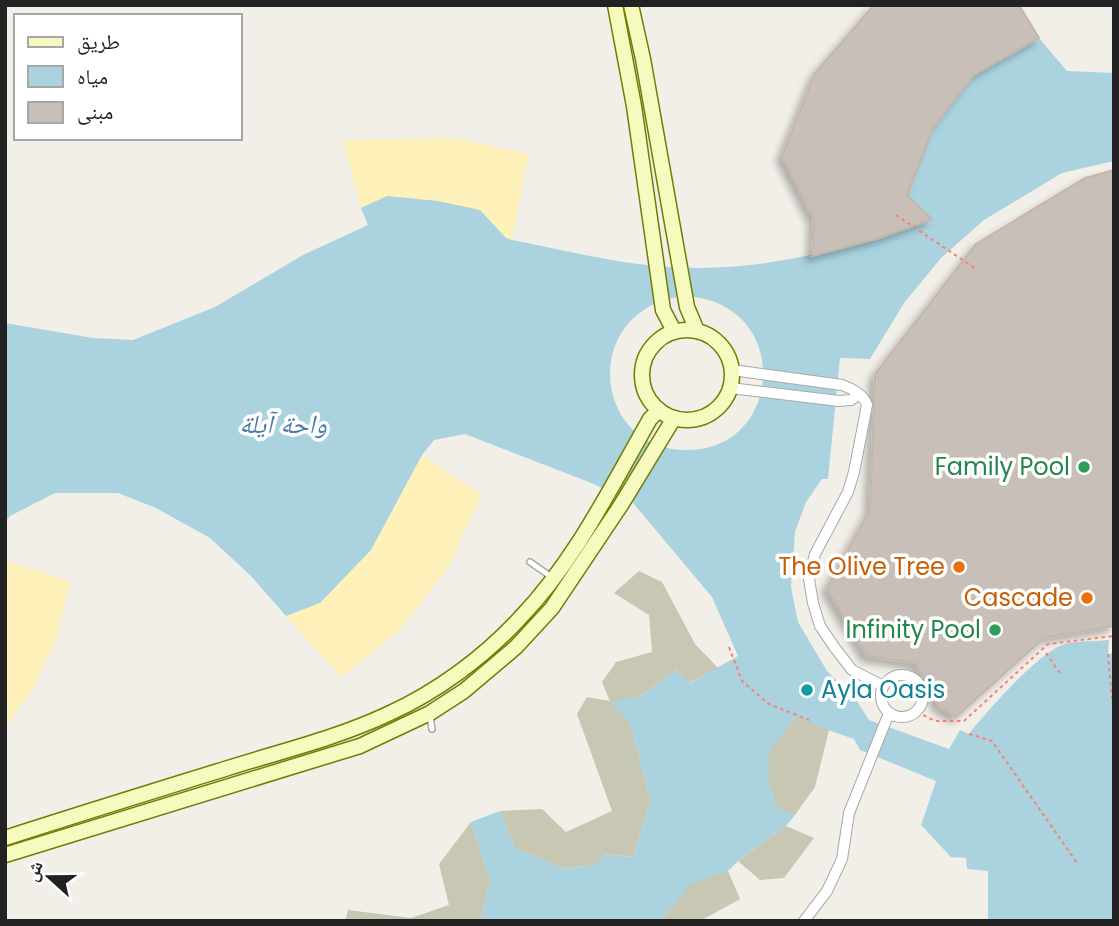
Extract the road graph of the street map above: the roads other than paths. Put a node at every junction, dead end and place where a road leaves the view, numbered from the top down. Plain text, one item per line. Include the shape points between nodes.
1 (615, 5) edge
2 (631, 5) edge
3 (676, 252) junction
4 (654, 253) junction
5 (674, 331) junction
6 (698, 331) junction
7 (737, 371) junction
8 (736, 388) junction
9 (858, 395) junction
10 (654, 414) junction
11 (671, 422) junction
12 (530, 562) dead end
13 (553, 579) junction
14 (566, 589) junction
15 (883, 686) junction
16 (430, 713) junction
17 (890, 717) junction
18 (432, 729) dead end
19 (5, 838) edge
20 (5, 855) edge
21 (804, 921) edge

1 - 4 street
2 - 3 street
3 - 4 street
3 - 6 street via 687,307
4 - 5 street via 663,310
5 - 6 street
5 - 10 street via 654,344 643,366
6 - 7 street via 721,345
7 - 8 street
7 - 9 street via 842,385
8 - 9 street via 839,401
8 - 11 street via 708,414
9 - 15 street via 867,405 854,472 815,554 809,579 820,626 835,648 852,670
10 - 11 street
10 - 13 street
11 - 14 street
12 - 13 lane
13 - 14 lane
13 - 19 street via 482,654 388,715
14 - 16 street via 516,647
15 - 17 street via 881,703
15 - 17 street via 895,676 911,677 922,689 917,712
16 - 18 lane
16 - 20 street via 360,746
17 - 21 street via 849,813 842,859 827,891

